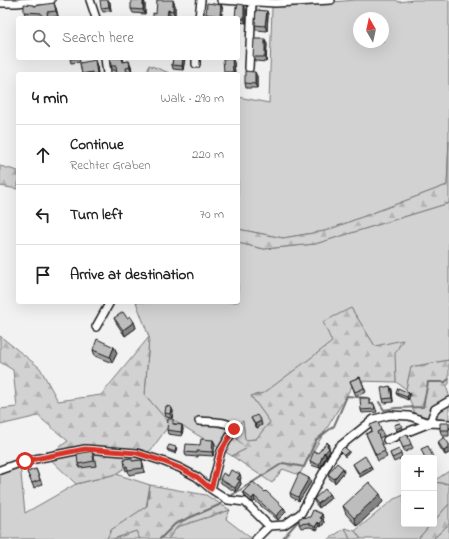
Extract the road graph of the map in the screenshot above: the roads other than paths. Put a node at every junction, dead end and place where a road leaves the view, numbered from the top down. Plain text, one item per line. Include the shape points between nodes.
1 (51, 0) edge
2 (90, 0) edge
3 (201, 0) edge
4 (221, 0) edge
5 (331, 0) edge
6 (248, 1) edge
7 (0, 3) edge
8 (95, 16) edge
9 (199, 16) edge
10 (105, 60) edge
11 (249, 68) dead end
12 (107, 72) edge
13 (109, 304) edge
14 (96, 327) dead end
15 (449, 401) edge
16 (199, 421) dead end
17 (430, 423) junction
18 (449, 424) edge
19 (387, 440) dead end
20 (0, 470) edge
21 (211, 489) junction
22 (269, 526) junction
23 (256, 539) edge

1 - 7 street
2 - 8 street
3 - 9 street
4 - 6 street
5 - 6 street via 274,3
6 - 11 street
10 - 12 street
13 - 14 street
15 - 17 street via 435,409
16 - 21 street via 227,423 234,429 221,451
17 - 18 street
17 - 19 street
17 - 22 street via 408,416 390,415 374,419 339,447 302,513 284,525
20 - 21 street via 25,461 85,449 137,453 180,468 197,477
21 - 22 street via 228,500 245,502
22 - 23 street

